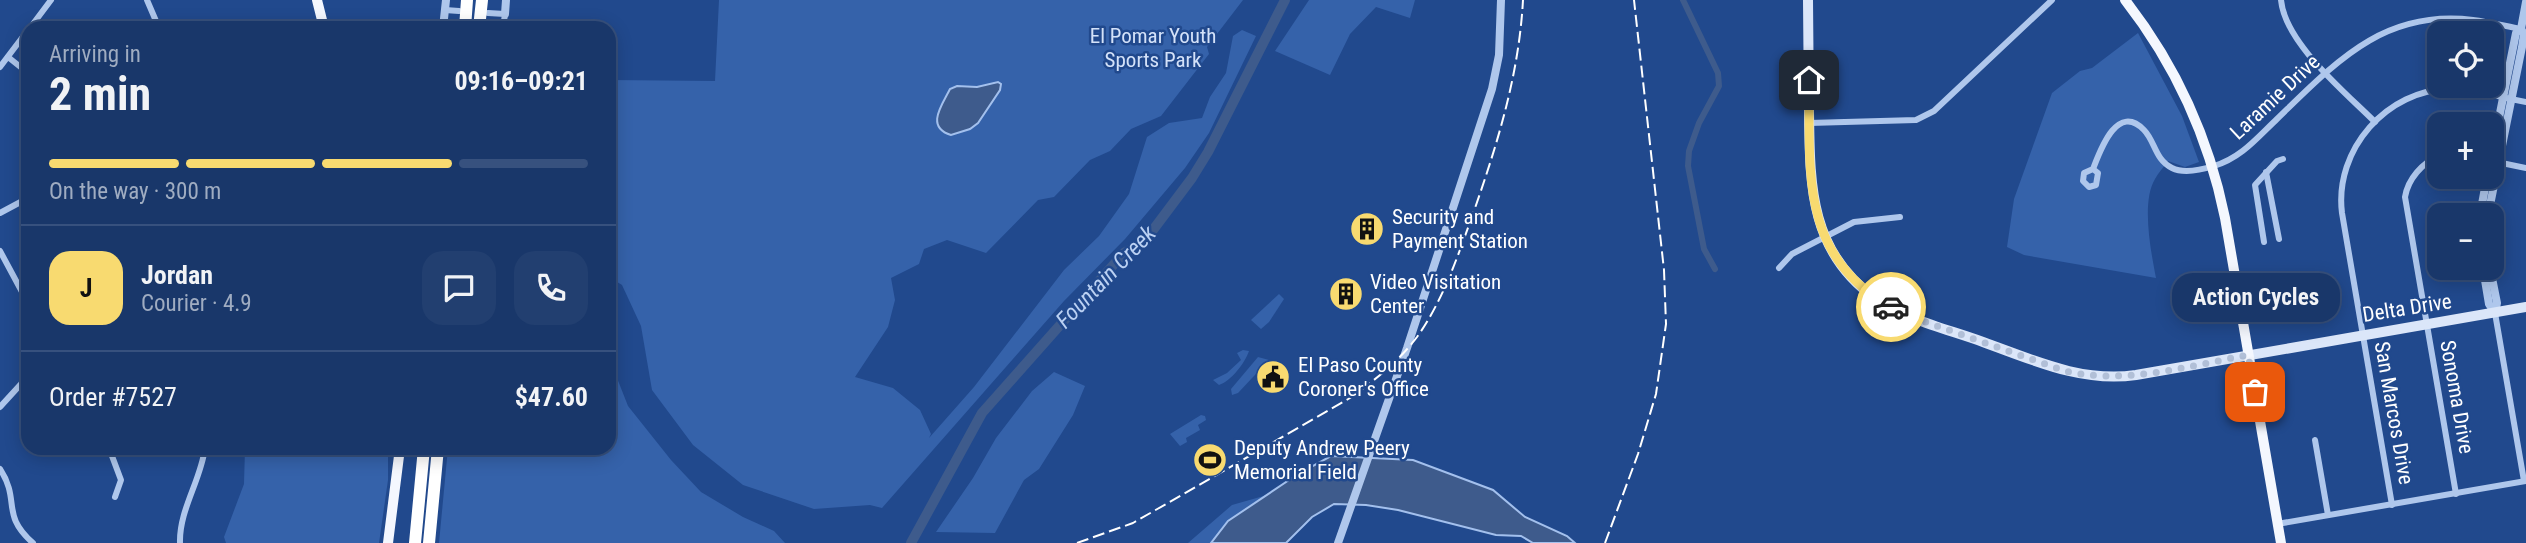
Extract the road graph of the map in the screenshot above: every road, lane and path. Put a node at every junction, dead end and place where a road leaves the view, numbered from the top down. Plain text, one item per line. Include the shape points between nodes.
1 (51, 0) edge
2 (147, 0) edge
3 (317, 0) edge
4 (482, 0) edge
5 (506, 0) edge
6 (1501, 0) edge
7 (1808, 0) edge
8 (2052, 0) edge
9 (2125, 0) edge
10 (2281, 0) edge
11 (2526, 2) edge
12 (445, 5) edge
13 (463, 5) edge
14 (488, 13) dead end
15 (505, 14) junction
16 (35, 21) edge
17 (156, 21) edge
18 (322, 21) edge
19 (480, 21) edge
20 (504, 21) edge
21 (2521, 29) junction
22 (21, 40) edge
23 (8, 57) junction
24 (0, 66) edge
25 (21, 67) edge
26 (2326, 72) junction
27 (2508, 99) junction
28 (2526, 103) edge
29 (2504, 112) edge
30 (2504, 120) edge
31 (2375, 122) junction
32 (1809, 123) junction
33 (2283, 159) dead end
34 (2427, 163) edge
35 (2504, 164) edge
36 (2212, 166) junction
37 (2526, 168) edge
38 (2093, 169) dead end
39 (2266, 172) junction
40 (21, 202) edge
41 (0, 213) edge
42 (1900, 218) dead end
43 (1824, 236) junction
44 (2279, 239) dead end
45 (2264, 243) dead end
46 (0, 251) edge
47 (1779, 268) dead end
48 (2485, 280) edge
49 (2492, 280) edge
50 (21, 289) edge
51 (2526, 307) edge
52 (2495, 313) junction
53 (2427, 324) junction
54 (2363, 335) junction
55 (2248, 355) junction
56 (21, 384) edge
57 (0, 407) edge
58 (2315, 440) dead end
59 (112, 455) edge
60 (203, 455) edge
61 (397, 455) edge
62 (423, 455) edge
63 (437, 455) edge
64 (0, 469) edge
65 (2525, 481) edge
66 (2456, 494) junction
67 (115, 497) dead end
68 (2392, 505) junction
69 (2328, 515) junction
70 (2277, 524) junction
71 (33, 543) edge
72 (180, 543) edge
73 (388, 543) edge
74 (415, 543) edge
75 (429, 543) edge
76 (1338, 543) edge
77 (2281, 543) edge

1 - 16 street
2 - 17 street
3 - 18 main road
4 - 19 highway
5 - 15 street
6 - 76 street via 1499,55 1492,89
7 - 32 main road, Delta Drive
8 - 32 street via 1927,116
9 - 36 main road via 2177,80
10 - 26 street via 2293,36
11 - 21 street
12 - 13 street
14 - 15 street
15 - 20 street
21 - 26 street, Laramie Drive via 2474,20 2416,21 2371,37
21 - 27 street via 2524,34
22 - 23 street
23 - 24 street
23 - 25 street
26 - 31 street
26 - 36 street, Laramie Drive via 2242,153
27 - 28 street, San Marcos Drive
27 - 29 street
27 - 30 street
27 - 31 street, San Marcos Drive via 2463,90 2432,91 2406,99
31 - 54 street, San Marcos Drive via 2350,155 2340,198
32 - 43 main road, Delta Drive via 1810,184
33 - 39 street
34 - 53 street, Sonoma Drive via 2413,177 2405,197
35 - 37 street
36 - 38 street, Laramie Drive via 2186,172 2171,168 2155,152 2145,130 2132,122 2119,124 2106,136
36 - 55 main road
39 - 44 street
39 - 45 street via 2255,185
40 - 41 street
42 - 43 street via 1854,222
43 - 47 street via 1792,254
43 - 55 main road, Delta Drive via 1854,279 1887,305 2065,371 2119,377
46 - 50 street
48 - 52 street via 2488,304
49 - 52 street
51 - 52 main road, Delta Drive
52 - 53 main road, Delta Drive
52 - 65 street
53 - 54 main road, Delta Drive
53 - 66 street, Sonoma Drive
54 - 55 main road, Delta Drive
54 - 68 street, San Marcos Drive
55 - 70 main road
56 - 57 street
58 - 69 street
59 - 67 street via 121,480
60 - 72 street via 179,529
61 - 73 main road
62 - 74 highway
63 - 75 highway
64 - 71 street via 9,487 10,519
65 - 66 street
66 - 68 street
68 - 69 street
69 - 70 street
70 - 77 main road

